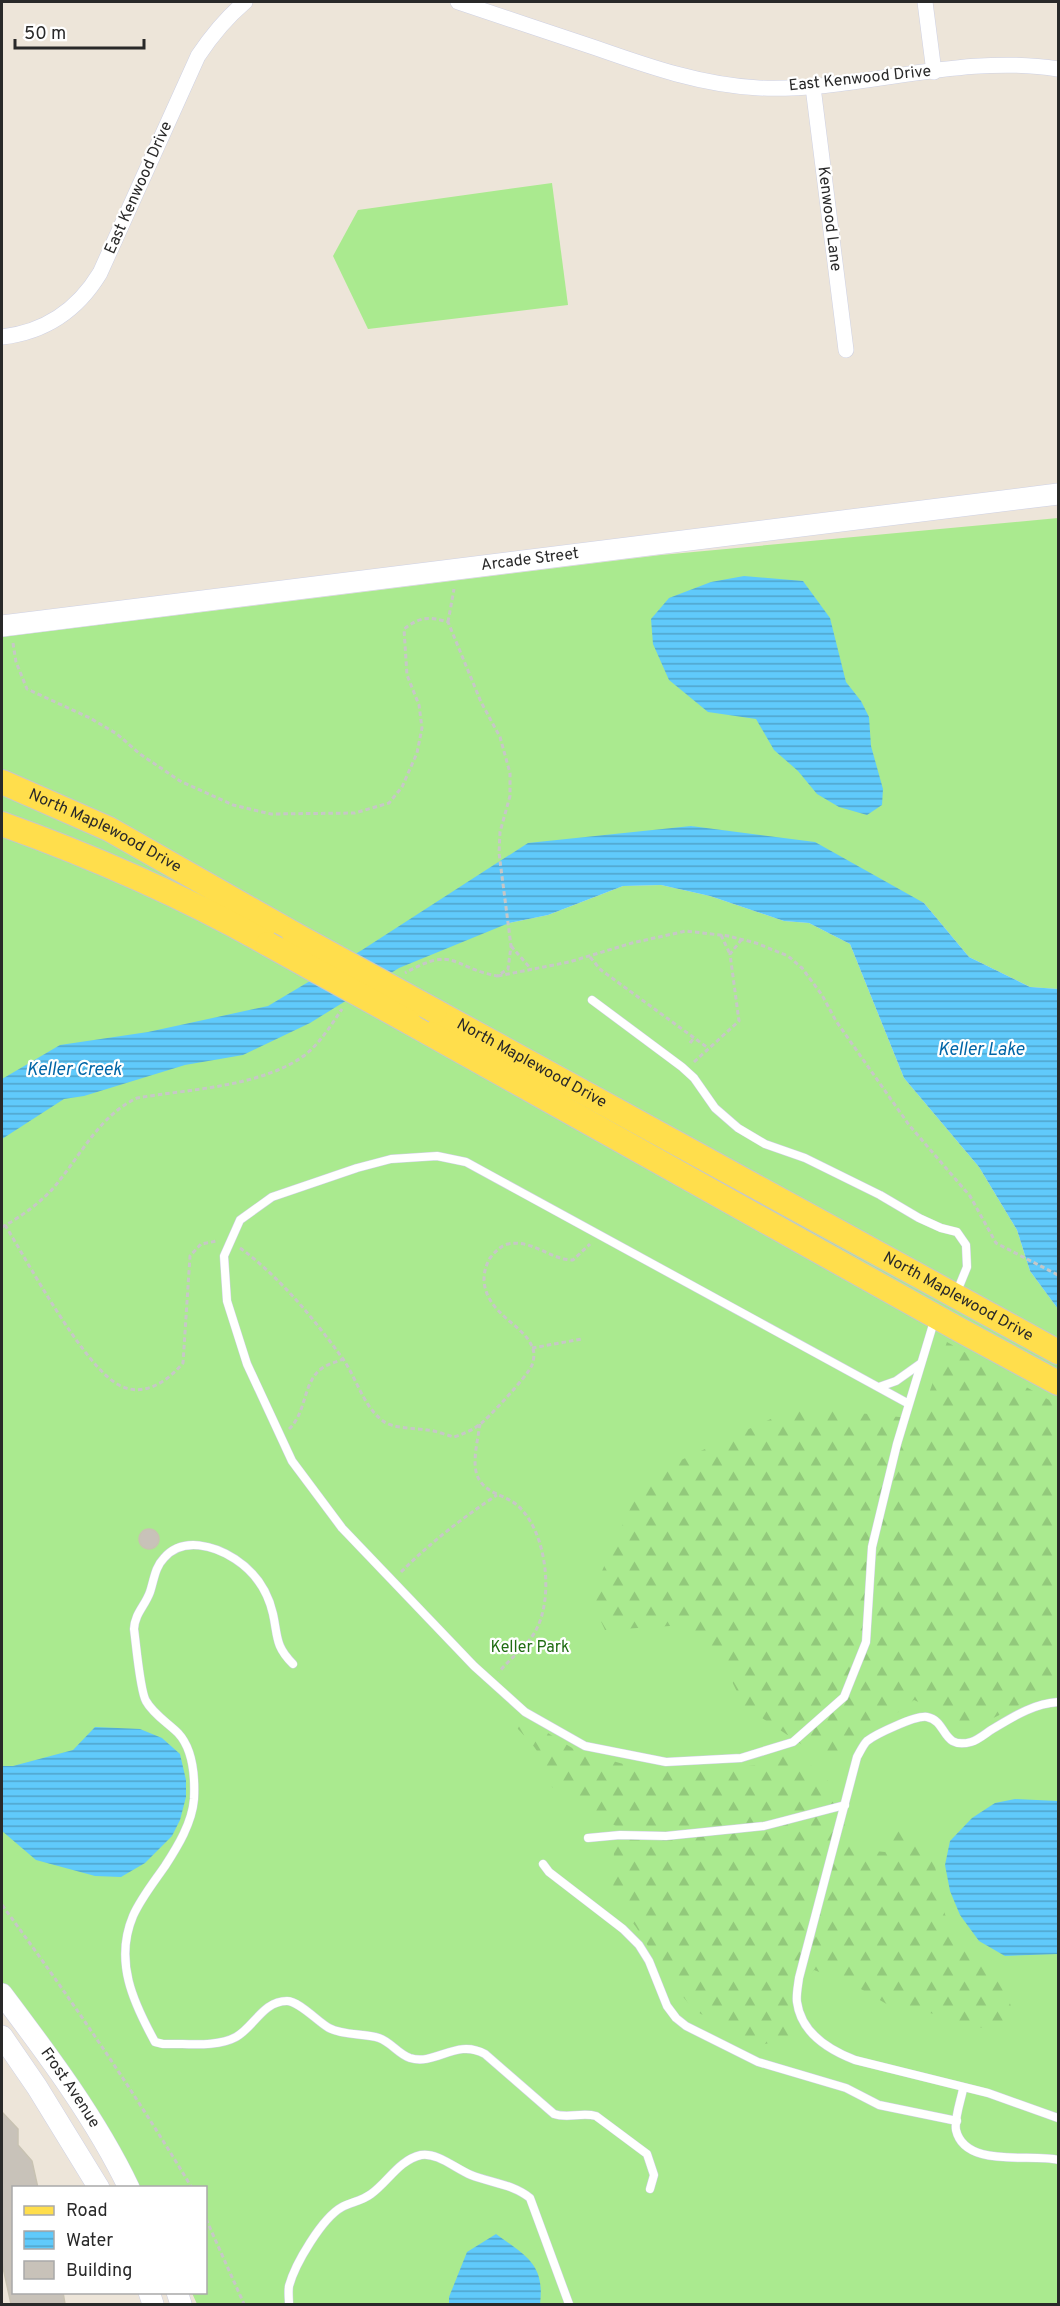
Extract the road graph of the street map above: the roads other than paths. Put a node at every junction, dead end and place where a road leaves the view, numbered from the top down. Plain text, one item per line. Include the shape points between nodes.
1 (245, 2) edge
2 (458, 2) edge
3 (925, 2) edge
4 (1059, 69) edge
5 (934, 72) junction
6 (813, 87) junction
7 (2, 338) edge
8 (846, 350) dead end
9 (1059, 494) edge
10 (7, 631) edge
11 (2, 782) edge
12 (2, 824) edge
13 (592, 1000) dead end
14 (955, 1296) junction
15 (936, 1317) junction
16 (1059, 1352) edge
17 (922, 1363) junction
18 (1059, 1383) edge
19 (879, 1387) junction
20 (909, 1404) junction
21 (293, 1664) dead end
22 (1059, 1702) edge
23 (845, 1804) junction
24 (588, 1838) dead end
25 (543, 1864) dead end
26 (2, 1994) edge
27 (2, 2036) edge
28 (963, 2089) junction
29 (1059, 2118) edge
30 (957, 2121) junction
31 (1059, 2160) edge
32 (98, 2186) edge
33 (128, 2186) edge
34 (650, 2189) dead end
35 (289, 2304) edge
36 (569, 2304) edge

1 - 7 street, East Kenwood Drive via 228,16 198,56 92,287 49,324
2 - 6 street, East Kenwood Drive via 672,74 759,88
3 - 5 street
4 - 5 street, East Kenwood Drive via 1012,64
5 - 6 street, East Kenwood Drive
6 - 8 street, Kenwood Lane
9 - 10 street, Arcade Street
11 - 14 main road, North Maplewood Drive, bridge via 109,829
12 - 15 main road, North Maplewood Drive, bridge via 139,877 207,910
13 - 14 lane via 686,1070 715,1108 738,1128 880,1195 919,1218 957,1232 966,1245 967,1267
14 - 16 main road, North Maplewood Drive
15 - 17 lane
15 - 18 main road, North Maplewood Drive
17 - 19 lane
17 - 20 lane
19 - 20 lane
19 - 20 lane via 466,1162 437,1156 392,1159 272,1197 240,1220 224,1256 226,1301 247,1364 292,1461 342,1528 492,1682 525,1712 585,1746 666,1762 741,1758 793,1742 844,1697 866,1642 872,1547
21 - 34 lane via 281,1652 268,1597 249,1570 209,1547 191,1544 164,1558 135,1617 134,1629 145,1699 180,1735 189,1753 194,1800 178,1846 133,1916 127,1939 128,1983 155,2042 220,2043 235,2037 269,2007 288,2001 332,2029 380,2038 407,2057 418,2059 475,2048 554,2114 596,2116 647,2154 654,2175
22 - 23 lane via 1027,1709 972,1742 957,1743 946,1737 939,1724 927,1717 912,1718 867,1742 857,1757
23 - 24 lane via 764,1826 666,1836
23 - 28 lane via 799,1978 797,2001 802,2021 834,2052
25 - 30 lane via 639,1945 650,1961 667,2006 686,2026 752,2059 846,2088 879,2105
26 - 33 street, Frost Avenue via 59,2073
27 - 32 street, Frost Avenue
28 - 29 lane via 1012,2100
28 - 30 lane
30 - 31 lane via 960,2140 988,2156
35 - 36 lane via 293,2276 318,2229 330,2216 372,2194 410,2160 431,2155 530,2198

